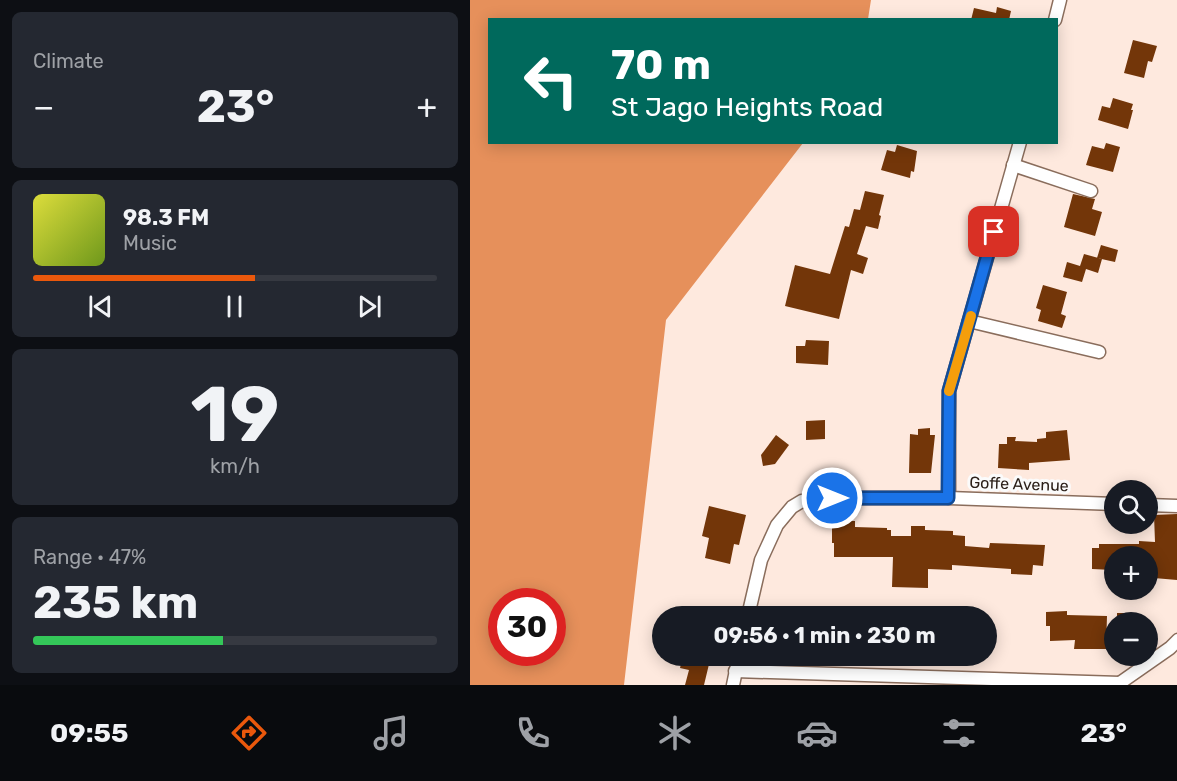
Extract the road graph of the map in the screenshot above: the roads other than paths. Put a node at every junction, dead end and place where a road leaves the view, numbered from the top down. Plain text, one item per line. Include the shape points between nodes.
1 (1060, 0) edge
2 (1056, 18) edge
3 (1019, 144) edge
4 (1013, 165) junction
5 (1091, 191) dead end
6 (969, 321) junction
7 (1099, 352) dead end
8 (948, 498) junction
9 (1104, 504) edge
10 (1158, 505) edge
11 (1178, 506) edge
12 (750, 606) edge
13 (1178, 640) edge
14 (736, 666) edge
15 (735, 671) junction
16 (1120, 684) edge
17 (733, 685) edge

1 - 2 street
3 - 4 street
4 - 5 street
4 - 6 street
6 - 7 street
6 - 8 street via 949,391
8 - 9 street, Goffe Avenue
8 - 12 street, Goffe Avenue via 802,501 778,525 761,560
10 - 11 street
13 - 16 street
14 - 15 street
15 - 16 street
15 - 17 street

